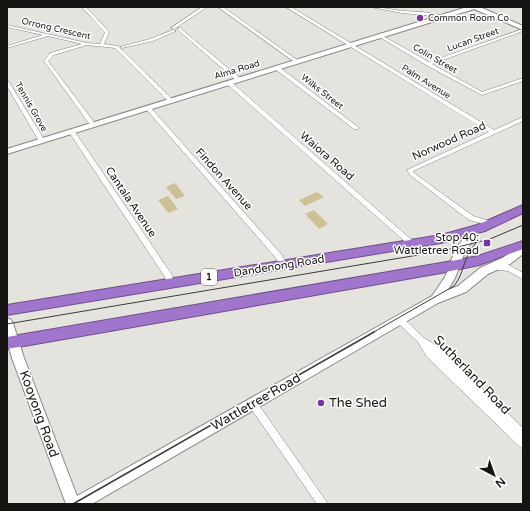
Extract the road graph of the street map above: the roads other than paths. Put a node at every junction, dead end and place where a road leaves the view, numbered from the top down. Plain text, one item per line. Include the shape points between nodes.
1 (84, 7) edge
2 (205, 7) edge
3 (220, 7) edge
4 (288, 7) edge
5 (373, 7) edge
6 (474, 7) edge
7 (443, 16) junction
8 (7, 26) edge
9 (175, 29) junction
10 (523, 29) edge
11 (49, 35) junction
12 (380, 36) junction
13 (87, 44) junction
14 (351, 45) junction
15 (101, 46) junction
16 (7, 47) edge
17 (120, 47) junction
18 (298, 62) junction
19 (428, 64) junction
20 (277, 68) junction
21 (523, 79) edge
22 (239, 80) junction
23 (7, 82) edge
24 (228, 83) junction
25 (171, 101) junction
26 (148, 108) junction
27 (523, 119) edge
28 (93, 125) junction
29 (356, 128) dead end
30 (72, 132) junction
31 (493, 132) junction
32 (42, 141) junction
33 (7, 152) edge
34 (523, 209) edge
35 (471, 218) junction
36 (491, 224) junction
37 (475, 230) junction
38 (412, 244) junction
39 (523, 245) edge
40 (523, 249) edge
41 (512, 257) junction
42 (284, 265) junction
43 (455, 265) junction
44 (491, 268) junction
45 (523, 274) edge
46 (170, 284) junction
47 (434, 300) junction
48 (7, 310) edge
49 (400, 320) junction
50 (7, 323) edge
51 (421, 340) junction
52 (10, 343) edge
53 (253, 404) junction
54 (523, 434) edge
55 (523, 444) edge
56 (73, 504) edge
57 (78, 504) edge
58 (323, 504) edge

1 - 15 street via 107,32
2 - 9 street
3 - 18 street
4 - 14 street, Palm Avenue
5 - 7 street
6 - 7 street, Alma Road
6 - 10 street
7 - 12 street, Alma Road
8 - 11 street, Orrong Crescent
9 - 17 street, Orrong Crescent via 164,35
9 - 22 street
10 - 19 street, Lucan Street
11 - 13 street, Orrong Crescent
11 - 16 street
12 - 14 street, Alma Road
12 - 19 street, Colin Street
13 - 15 street, Orrong Crescent
13 - 28 street via 52,54 46,61
14 - 18 street, Alma Road
14 - 31 street, Palm Avenue
15 - 17 street, Orrong Crescent
17 - 25 street
18 - 20 street, Alma Road
19 - 21 street, Colin Street via 483,94
20 - 22 street, Alma Road
20 - 29 street, Wilks Street
22 - 24 street, Alma Road
23 - 32 street, Tennis Grove
24 - 25 street, Alma Road
24 - 38 street, Waiora Road
25 - 26 street, Alma Road
26 - 28 street, Alma Road
26 - 42 street, Findon Avenue via 279,256
27 - 31 street, Norwood Road
28 - 30 street, Alma Road
30 - 32 street, Alma Road
30 - 46 street, Cantala Avenue via 169,277
31 - 35 street, Norwood Road via 410,170
32 - 33 street, Alma Road
34 - 36 highway, Dandenong Road / 1
35 - 36 street, Norwood Road
35 - 37 street
36 - 37 highway, Dandenong Road / 1
37 - 38 highway, Dandenong Road / 1
37 - 43 street, Wattletree Road via 462,247
38 - 42 highway, Dandenong Road / 1
39 - 43 highway
40 - 41 street, Wattletree Road
41 - 44 street, Wattletree Road
41 - 45 street via 514,264
42 - 46 highway, Dandenong Road / 1
43 - 47 street, Wattletree Road via 442,293
43 - 52 highway
44 - 45 street via 503,266
44 - 47 street, Wattletree Road via 462,289
46 - 48 highway, Dandenong Road / 1
47 - 49 street, Wattletree Road
49 - 51 street, Sutherland Road
49 - 53 street, Wattletree Road
50 - 52 street, Kooyong Road
51 - 54 street, Sutherland Road via 436,350
51 - 55 street, Sutherland Road via 430,354
52 - 56 street, Kooyong Road
53 - 57 street, Wattletree Road
53 - 58 street

